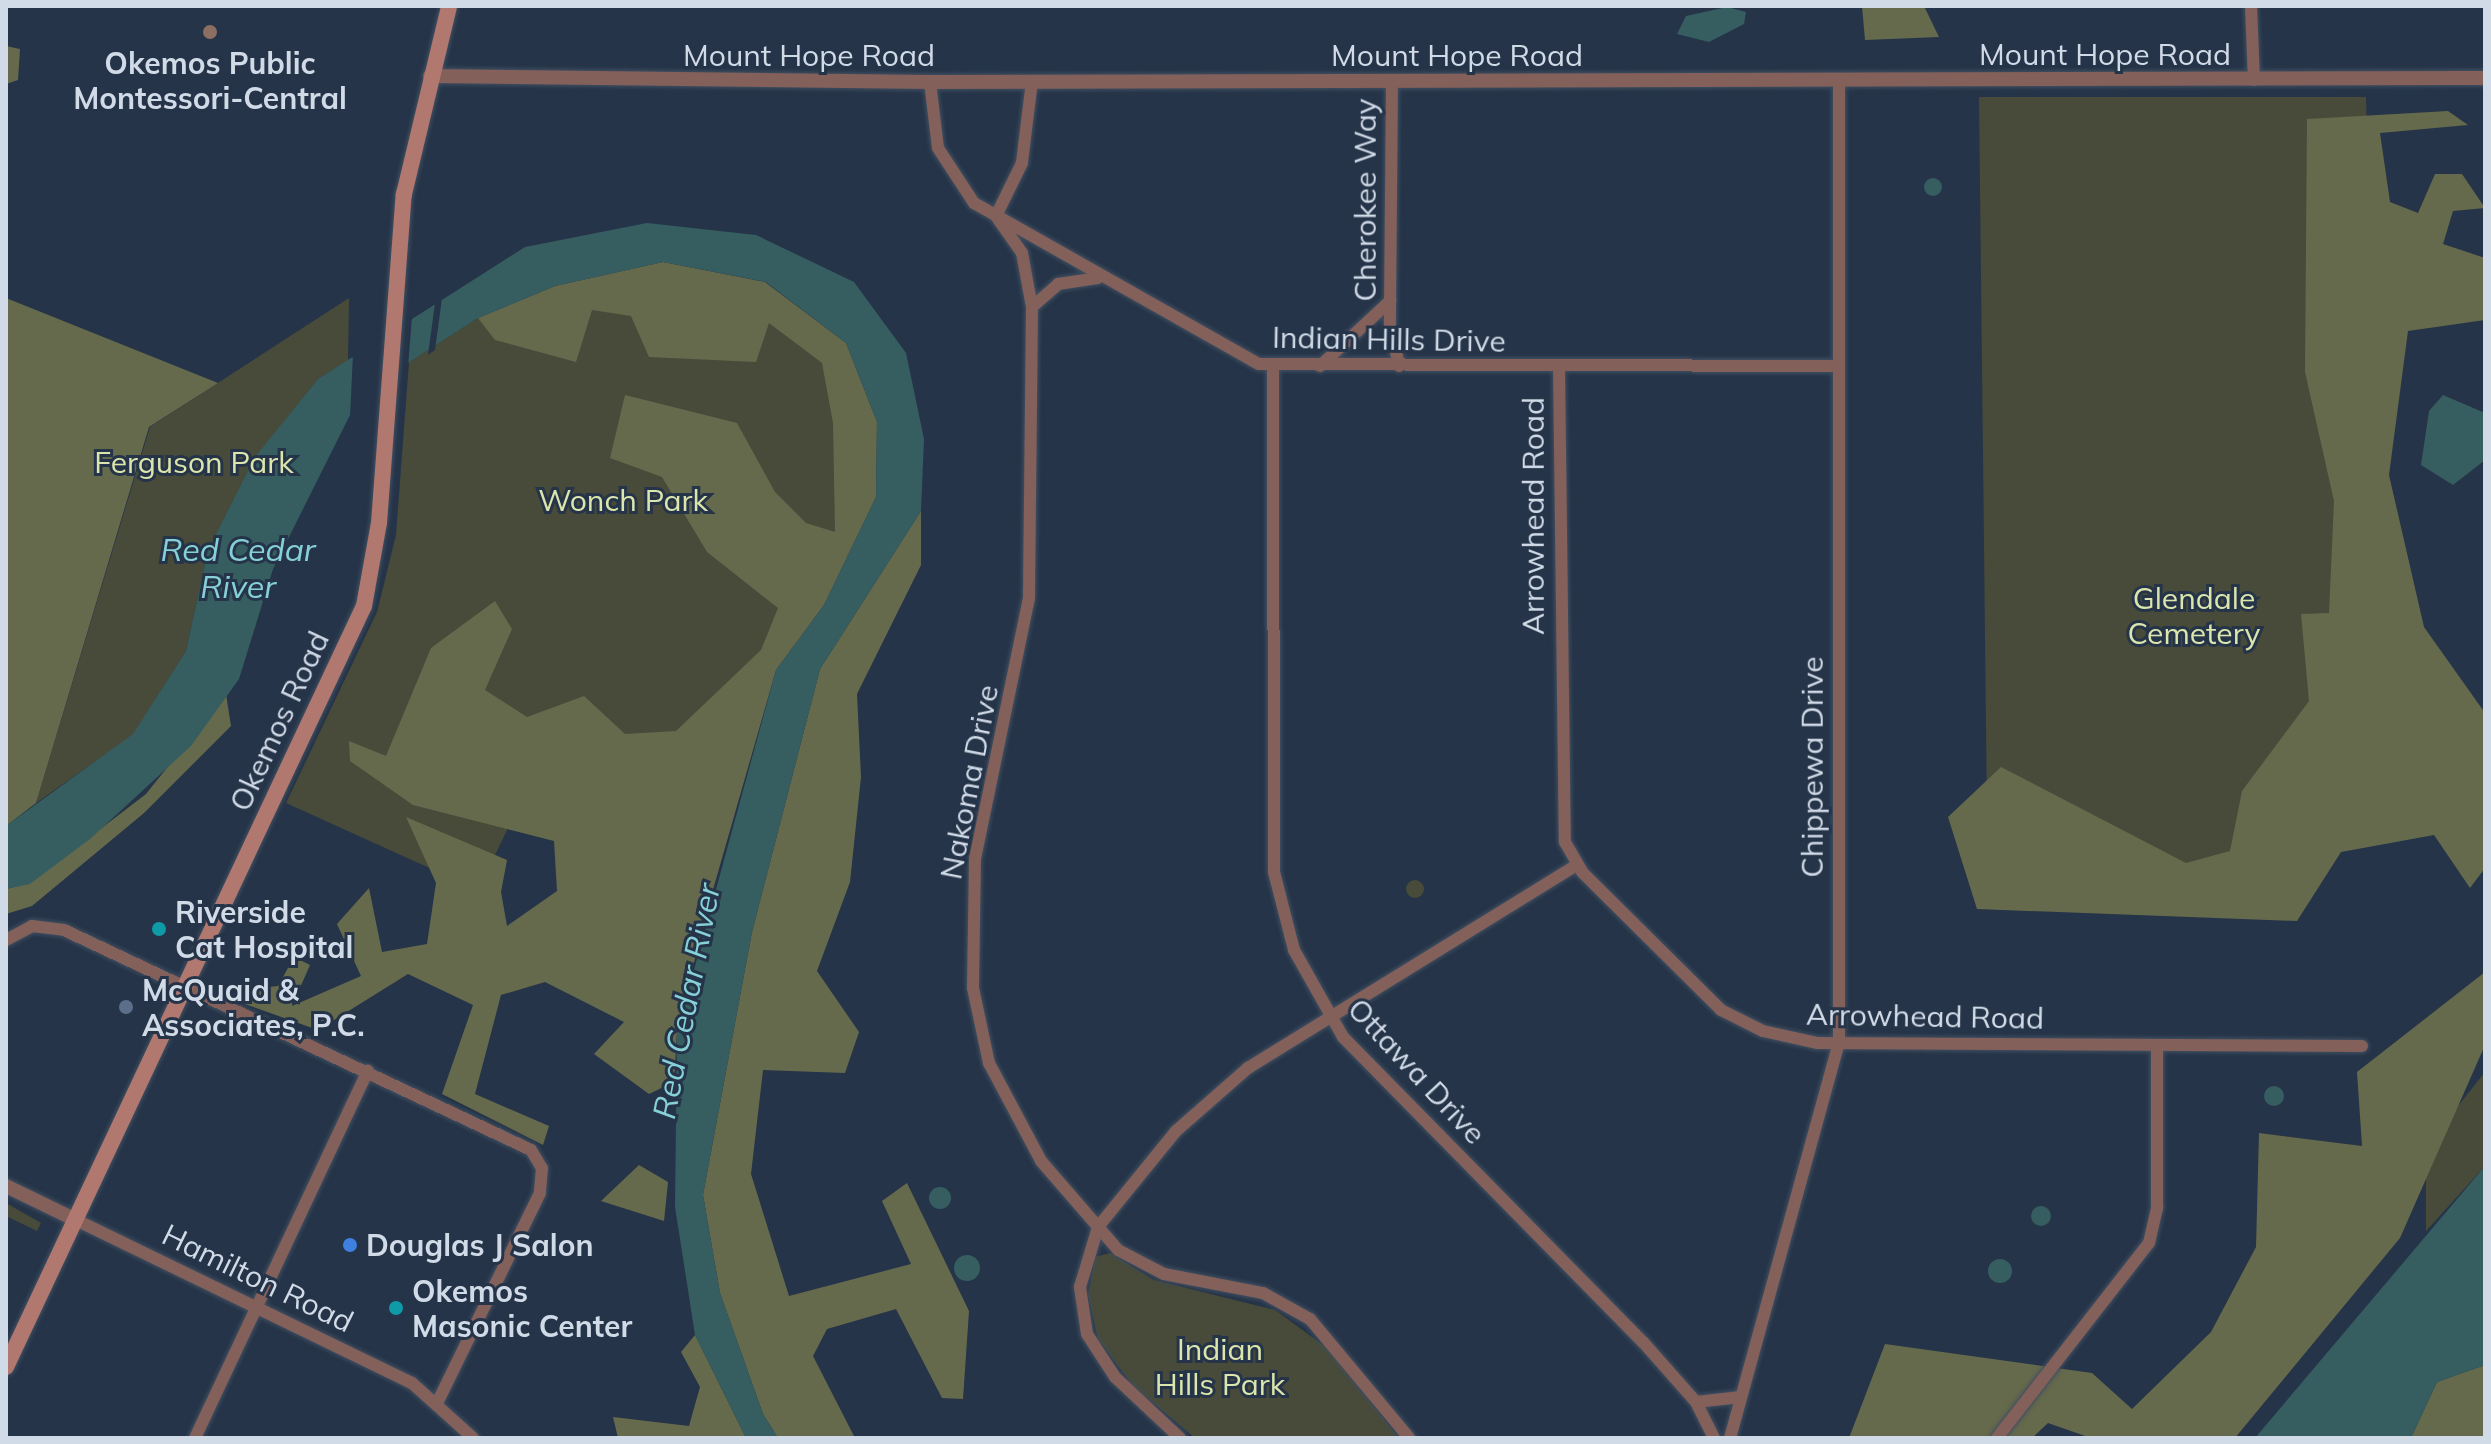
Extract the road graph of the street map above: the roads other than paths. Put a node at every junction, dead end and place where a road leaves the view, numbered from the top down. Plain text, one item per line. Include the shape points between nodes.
1 (449, 6) edge
2 (2251, 6) edge
3 (430, 76) junction
4 (2485, 78) edge
5 (2254, 80) junction
6 (1032, 81) junction
7 (1392, 81) junction
8 (1839, 81) junction
9 (930, 82) junction
10 (996, 216) junction
11 (1103, 279) junction
12 (1390, 301) junction
13 (1032, 307) junction
14 (1320, 366) junction
15 (1399, 366) junction
16 (1559, 366) junction
17 (1836, 366) junction
18 (1273, 367) junction
19 (1577, 865) junction
20 (6, 940) edge
21 (185, 987) junction
22 (1328, 1016) junction
23 (1839, 1043) junction
24 (2157, 1045) junction
25 (2362, 1046) dead end
26 (368, 1071) junction
27 (6, 1186) edge
28 (74, 1219) junction
29 (1098, 1227) junction
30 (260, 1307) junction
31 (6, 1367) edge
32 (1741, 1397) junction
33 (438, 1401) junction
34 (1696, 1402) junction
35 (195, 1438) edge
36 (473, 1438) edge
37 (1180, 1438) edge
38 (1409, 1438) edge
39 (1714, 1438) edge
40 (1730, 1438) edge
41 (1997, 1438) edge

1 - 3 main road, Okemos Road
2 - 5 street
3 - 9 street, Mount Hope Road
3 - 21 main road, Okemos Road via 404,194 379,523 364,606
4 - 5 street, Mount Hope Road
5 - 8 street, Mount Hope Road
6 - 7 street, Mount Hope Road
6 - 9 street, Mount Hope Road
6 - 10 street via 1022,163
7 - 8 street, Mount Hope Road
7 - 12 street, Cherokee Way
8 - 17 street, Chippewa Drive
9 - 10 street, Indian Hills Drive via 943,160 966,196
10 - 11 street, Indian Hills Drive
10 - 13 street, Nakoma Drive via 1022,253
11 - 13 street via 1069,280
11 - 18 street, Indian Hills Drive
12 - 14 street
12 - 15 street, Cherokee Way
13 - 29 street, Nakoma Drive via 1029,598 975,859 973,988 1008,1107 1041,1161
14 - 15 street, Indian Hills Drive
14 - 18 street, Indian Hills Drive
15 - 16 street, Indian Hills Drive
16 - 17 street, Indian Hills Drive
16 - 19 street, Arrowhead Road via 1561,826
17 - 23 street, Chippewa Drive
18 - 22 street, Ottawa Drive via 1274,872 1294,950
19 - 22 street
19 - 23 street, Arrowhead Road via 1721,1010 1779,1036
20 - 21 street via 32,926 57,927
21 - 26 street
21 - 28 main road, Okemos Road
22 - 29 street via 1199,1109
22 - 34 street, Ottawa Drive
23 - 24 street, Arrowhead Road
23 - 32 street, Chippewa Drive
24 - 25 street, Arrowhead Road
24 - 41 street via 2157,1207 2149,1243
26 - 30 street
26 - 33 street via 519,1142 538,1159 543,1180
27 - 28 street, Hamilton Road
28 - 30 street, Hamilton Road
28 - 31 main road, Okemos Road
29 - 37 street via 1080,1287 1087,1334 1115,1377
29 - 38 street, Nakoma Drive via 1152,1270 1263,1293 1310,1319
30 - 33 street, Hamilton Road
30 - 35 street
32 - 34 street
32 - 40 street, Chippewa Drive
33 - 36 street, Hamilton Road
34 - 39 street, Ottawa Drive

